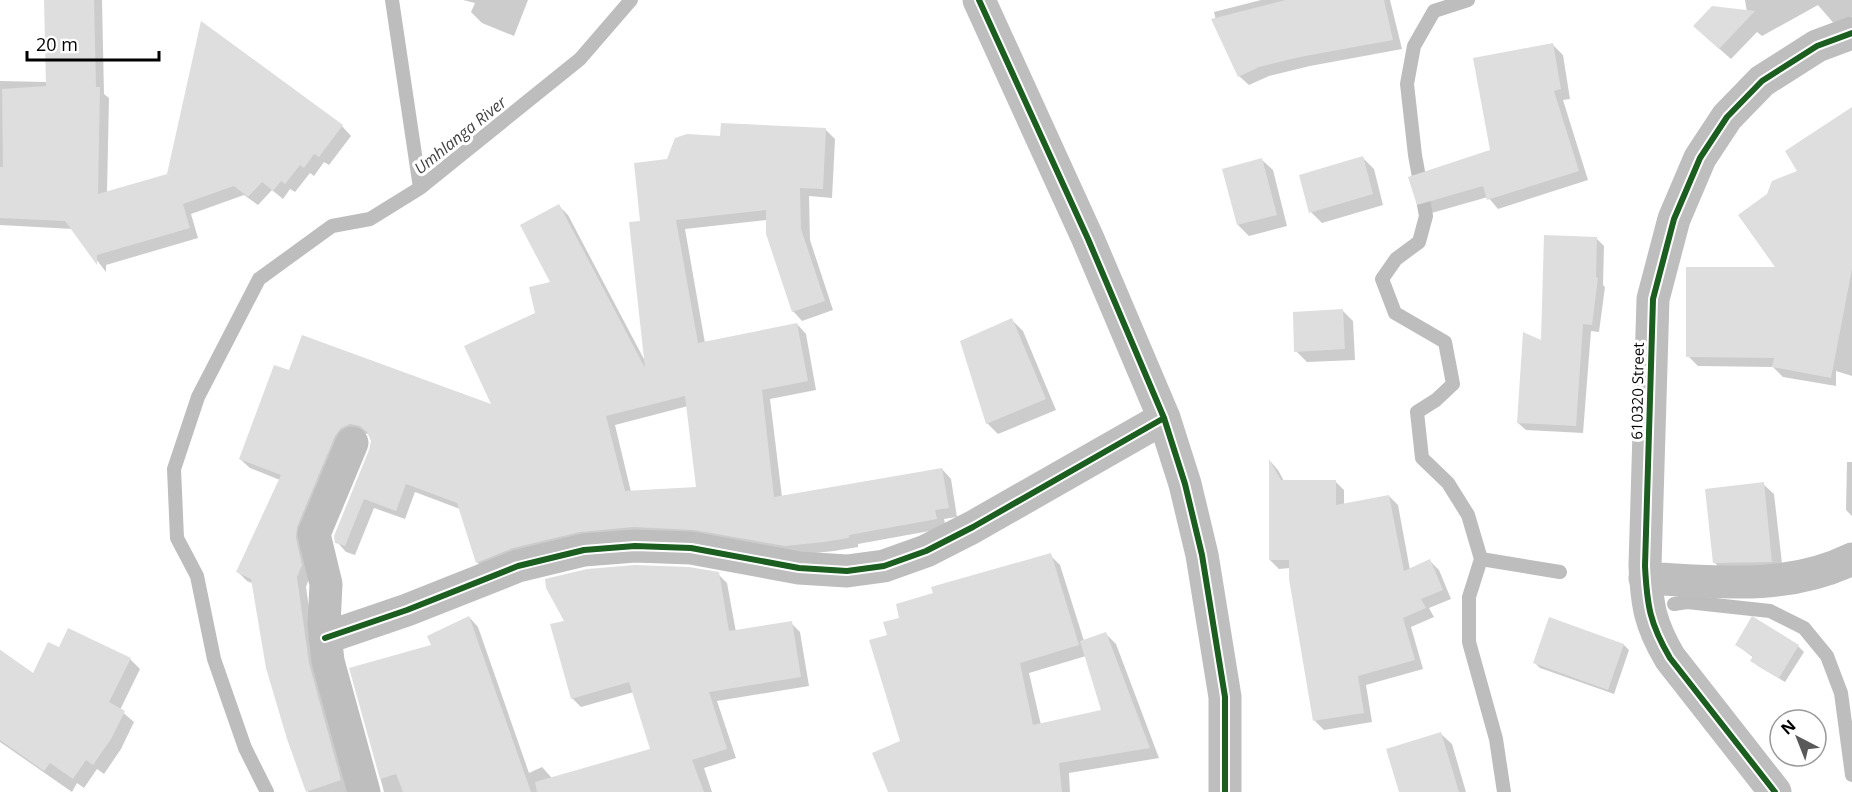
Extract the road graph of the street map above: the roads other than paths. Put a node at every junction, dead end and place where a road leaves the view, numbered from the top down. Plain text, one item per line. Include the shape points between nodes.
1 (979, 0) edge
2 (1852, 33) edge
3 (1164, 418) junction
4 (352, 443) dead end
5 (1852, 559) edge
6 (1645, 578) junction
7 (326, 638) junction
8 (364, 792) edge
9 (1225, 792) edge
10 (1775, 792) edge

1 - 3 street
2 - 6 street, 610320 Street via 1817,46 1762,81 1748,95 1727,117 1700,158 1674,219 1653,299
3 - 7 street via 973,527 926,551 884,566 846,571 799,568 691,548 635,546 584,550 518,566
3 - 9 street via 1202,555 1225,697
4 - 7 street via 314,534 326,584
5 - 6 street via 1831,570 1790,579 1746,583
6 - 10 street, 610320 Street via 1656,634 1670,658
7 - 8 street via 328,661

